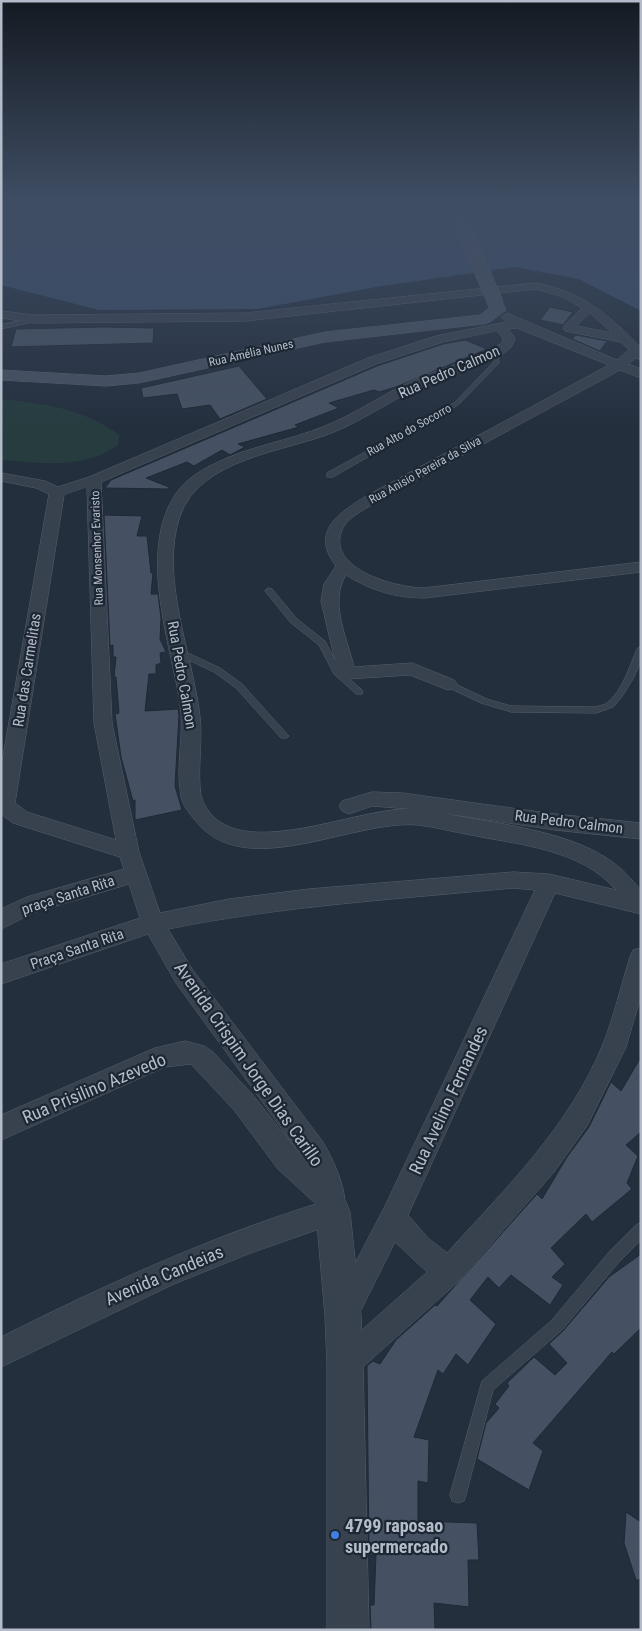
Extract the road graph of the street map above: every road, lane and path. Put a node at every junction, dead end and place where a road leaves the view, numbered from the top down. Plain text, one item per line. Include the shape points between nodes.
1 (483, 275) edge
2 (497, 307) junction
3 (589, 307) junction
4 (2, 316) edge
5 (39, 318) junction
6 (466, 322) junction
7 (509, 326) junction
8 (1, 327) edge
9 (626, 340) junction
10 (495, 354) junction
11 (630, 359) edge
12 (641, 367) edge
13 (641, 374) edge
14 (1, 375) edge
15 (330, 475) dead end
16 (1, 477) edge
17 (94, 480) junction
18 (56, 492) junction
19 (344, 566) junction
20 (641, 567) edge
21 (268, 591) dead end
22 (641, 649) edge
23 (177, 651) junction
24 (448, 684) joint
25 (359, 692) dead end
26 (284, 736) dead end
27 (349, 806) dead end
28 (641, 831) edge
29 (129, 852) junction
30 (136, 874) junction
31 (549, 883) junction
32 (640, 905) edge
33 (1, 920) edge
34 (153, 923) junction
35 (641, 957) edge
36 (1, 974) edge
37 (1, 1128) edge
38 (333, 1207) junction
39 (394, 1217) junction
40 (641, 1230) edge
41 (449, 1271) junction
42 (343, 1316) junction
43 (1, 1353) edge
44 (345, 1364) junction
45 (458, 1495) dead end
46 (348, 1630) edge

1 - 2 main road, bridge
2 - 6 main road, Rua Amélia Nunes via 491,316
2 - 7 street
3 - 5 street via 562,291 520,287 236,317
3 - 9 street
3 - 9 street via 569,328
4 - 5 street
5 - 8 lane
6 - 7 main road
6 - 14 main road, Rua Amélia Nunes via 324,337 139,378 88,380
7 - 10 street, Rua Pedro Calmon via 508,344
7 - 11 street
7 - 17 street, Rua Monsenhor Evaristo via 440,339 372,361
9 - 11 street
10 - 15 lane, Rua Alto do Socorro via 496,363 456,404
10 - 23 street, Rua Pedro Calmon via 432,376 333,428 207,474 185,491 168,528 168,584
11 - 12 street
11 - 13 street
11 - 19 street, Rua Anisio Pereira da Silva via 356,510 338,524 332,539 334,552
16 - 18 street via 40,484
17 - 18 street
17 - 29 street, Rua Monsenhor Evaristo via 103,723
18 - 29 street, Rua das Carmelitas via 5,803 20,818
19 - 20 street, Rua Anisio Pereira da Silva via 360,578 380,586 424,593
19 - 24 street via 332,584 329,602 348,672 412,669
21 - 25 lane via 294,621 322,643 338,672
22 - 24 lane via 618,696 610,705 596,710 511,709 484,701
23 - 26 lane via 217,670 239,686
23 - 32 street, Rua Pedro Calmon via 191,715 193,803 208,824 230,836 277,841 389,817 433,819 544,842 575,854 615,876
27 - 28 street, Rua Pedro Calmon via 379,798
29 - 30 street, Rua Monsenhor Evaristo
30 - 33 street, praça Santa Rita via 27,906
30 - 34 street, Rua Monsenhor Evaristo
31 - 32 street
31 - 34 street via 513,880 308,898 229,908
31 - 39 street, Rua Avelino Fernandes
34 - 36 street, Praça Santa Rita
34 - 38 street, Avenida Crispim Jorge Dias Carillo via 184,976 314,1151 324,1169
35 - 41 street via 614,1047 578,1118 545,1163
37 - 38 street, Rua Prisilino Azevedo via 163,1056 186,1052 196,1054 242,1102 287,1160
38 - 42 street, Avenida Crispim Jorge Dias Carillo
38 - 43 street, Avenida Candeias via 226,1248 73,1315
39 - 41 street via 408,1239
39 - 42 street, Rua Avelino Fernandes
40 - 45 lane via 557,1325 488,1386
41 - 44 street
42 - 44 street, Avenida Crispim Jorge Dias Carillo
44 - 46 street, Avenida Crispim Jorge Dias Carillo

